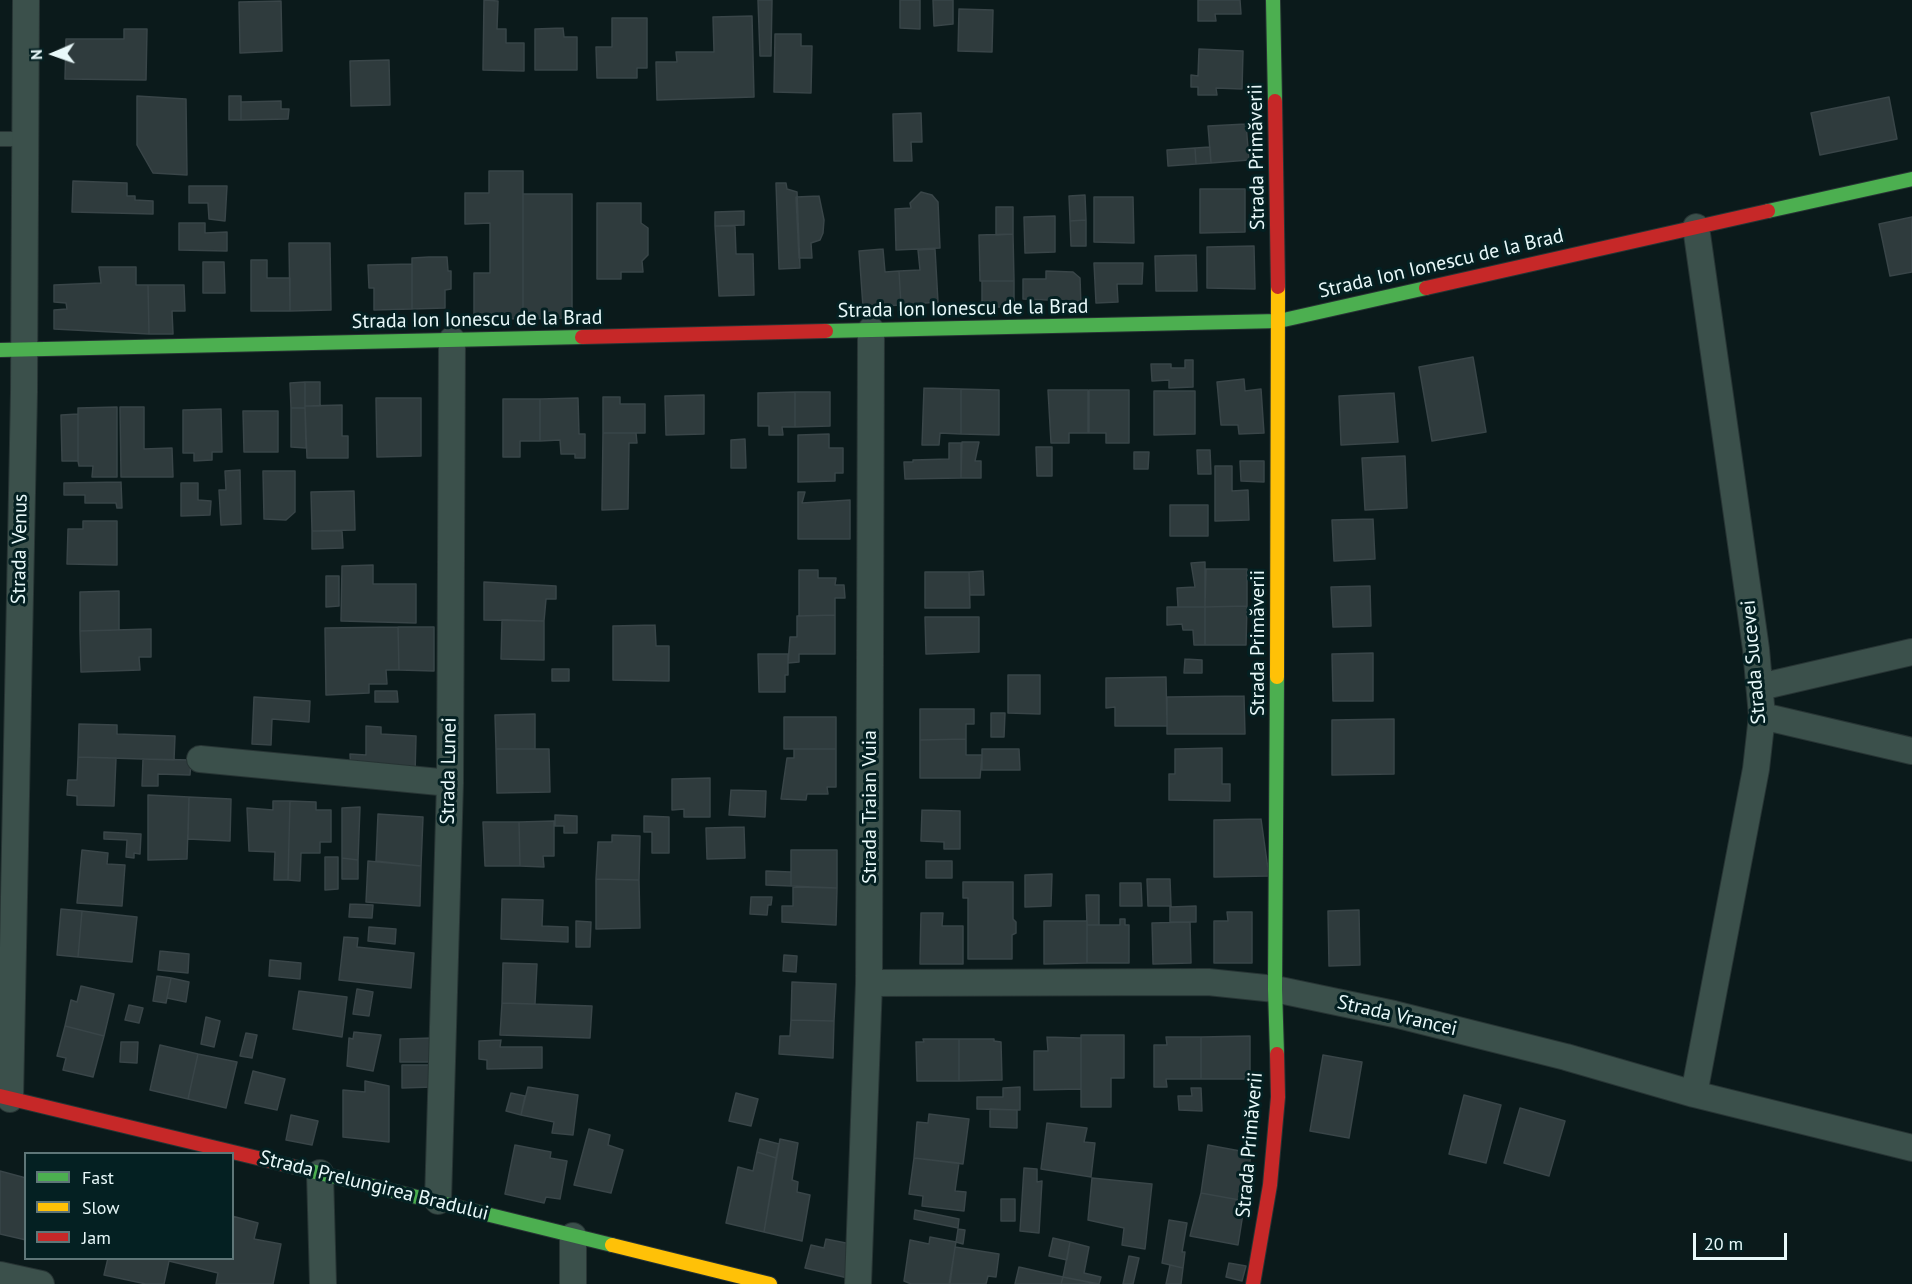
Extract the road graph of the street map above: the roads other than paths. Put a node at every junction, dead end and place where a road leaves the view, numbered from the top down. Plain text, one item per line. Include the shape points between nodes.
1 (26, 0) edge
2 (1273, 0) edge
3 (0, 139) edge
4 (25, 139) junction
5 (1912, 179) edge
6 (1695, 227) junction
7 (1280, 321) junction
8 (871, 330) junction
9 (452, 340) junction
10 (12, 350) edge
11 (1912, 652) edge
12 (1760, 687) junction
13 (1762, 716) junction
14 (1912, 751) edge
15 (200, 759) dead end
16 (450, 783) junction
17 (7, 890) edge
18 (869, 983) junction
19 (1275, 989) junction
20 (1694, 1094) junction
21 (5, 1097) edge
22 (1912, 1148) edge
23 (233, 1152) edge
24 (234, 1152) edge
25 (320, 1173) junction
26 (438, 1202) junction
27 (573, 1236) junction
28 (0, 1275) edge
29 (41, 1284) edge
30 (323, 1284) edge
31 (573, 1284) edge
32 (770, 1284) edge
33 (858, 1284) edge
34 (1253, 1284) edge

1 - 4 street, Strada Venus
2 - 7 street, Strada Primăverii
3 - 4 lane
4 - 10 street, Strada Venus
5 - 6 street, Strada Ion Ionescu de la Brad
6 - 7 street, Strada Ion Ionescu de la Brad
6 - 12 street, Strada Sucevei
7 - 8 street, Strada Ion Ionescu de la Brad
7 - 19 street, Strada Primăverii
8 - 9 street, Strada Ion Ionescu de la Brad
8 - 18 street, Strada Traian Vuia
9 - 10 street, Strada Ion Ionescu de la Brad
9 - 16 street, Strada Lunei
10 - 17 street, Strada Venus
11 - 12 street
12 - 13 street, Strada Sucevei
13 - 14 street
13 - 20 street, Strada Sucevei via 1756,769
15 - 16 street
16 - 26 street, Strada Lunei
17 - 21 street, Strada Venus
18 - 19 street, Strada Vrancei via 1208,982
18 - 33 street, Strada Traian Vuia
19 - 20 street, Strada Vrancei via 1543,1051
19 - 34 street, Strada Primăverii via 1278,1097 1270,1185
20 - 22 street, Strada Vrancei
21 - 23 street, Strada Prelungirea Bradului
24 - 25 street, Strada Prelungirea Bradului
25 - 26 street, Strada Prelungirea Bradului
25 - 30 street
26 - 27 street, Strada Prelungirea Bradului
27 - 31 street
27 - 32 street, Strada Prelungirea Bradului
28 - 29 street

